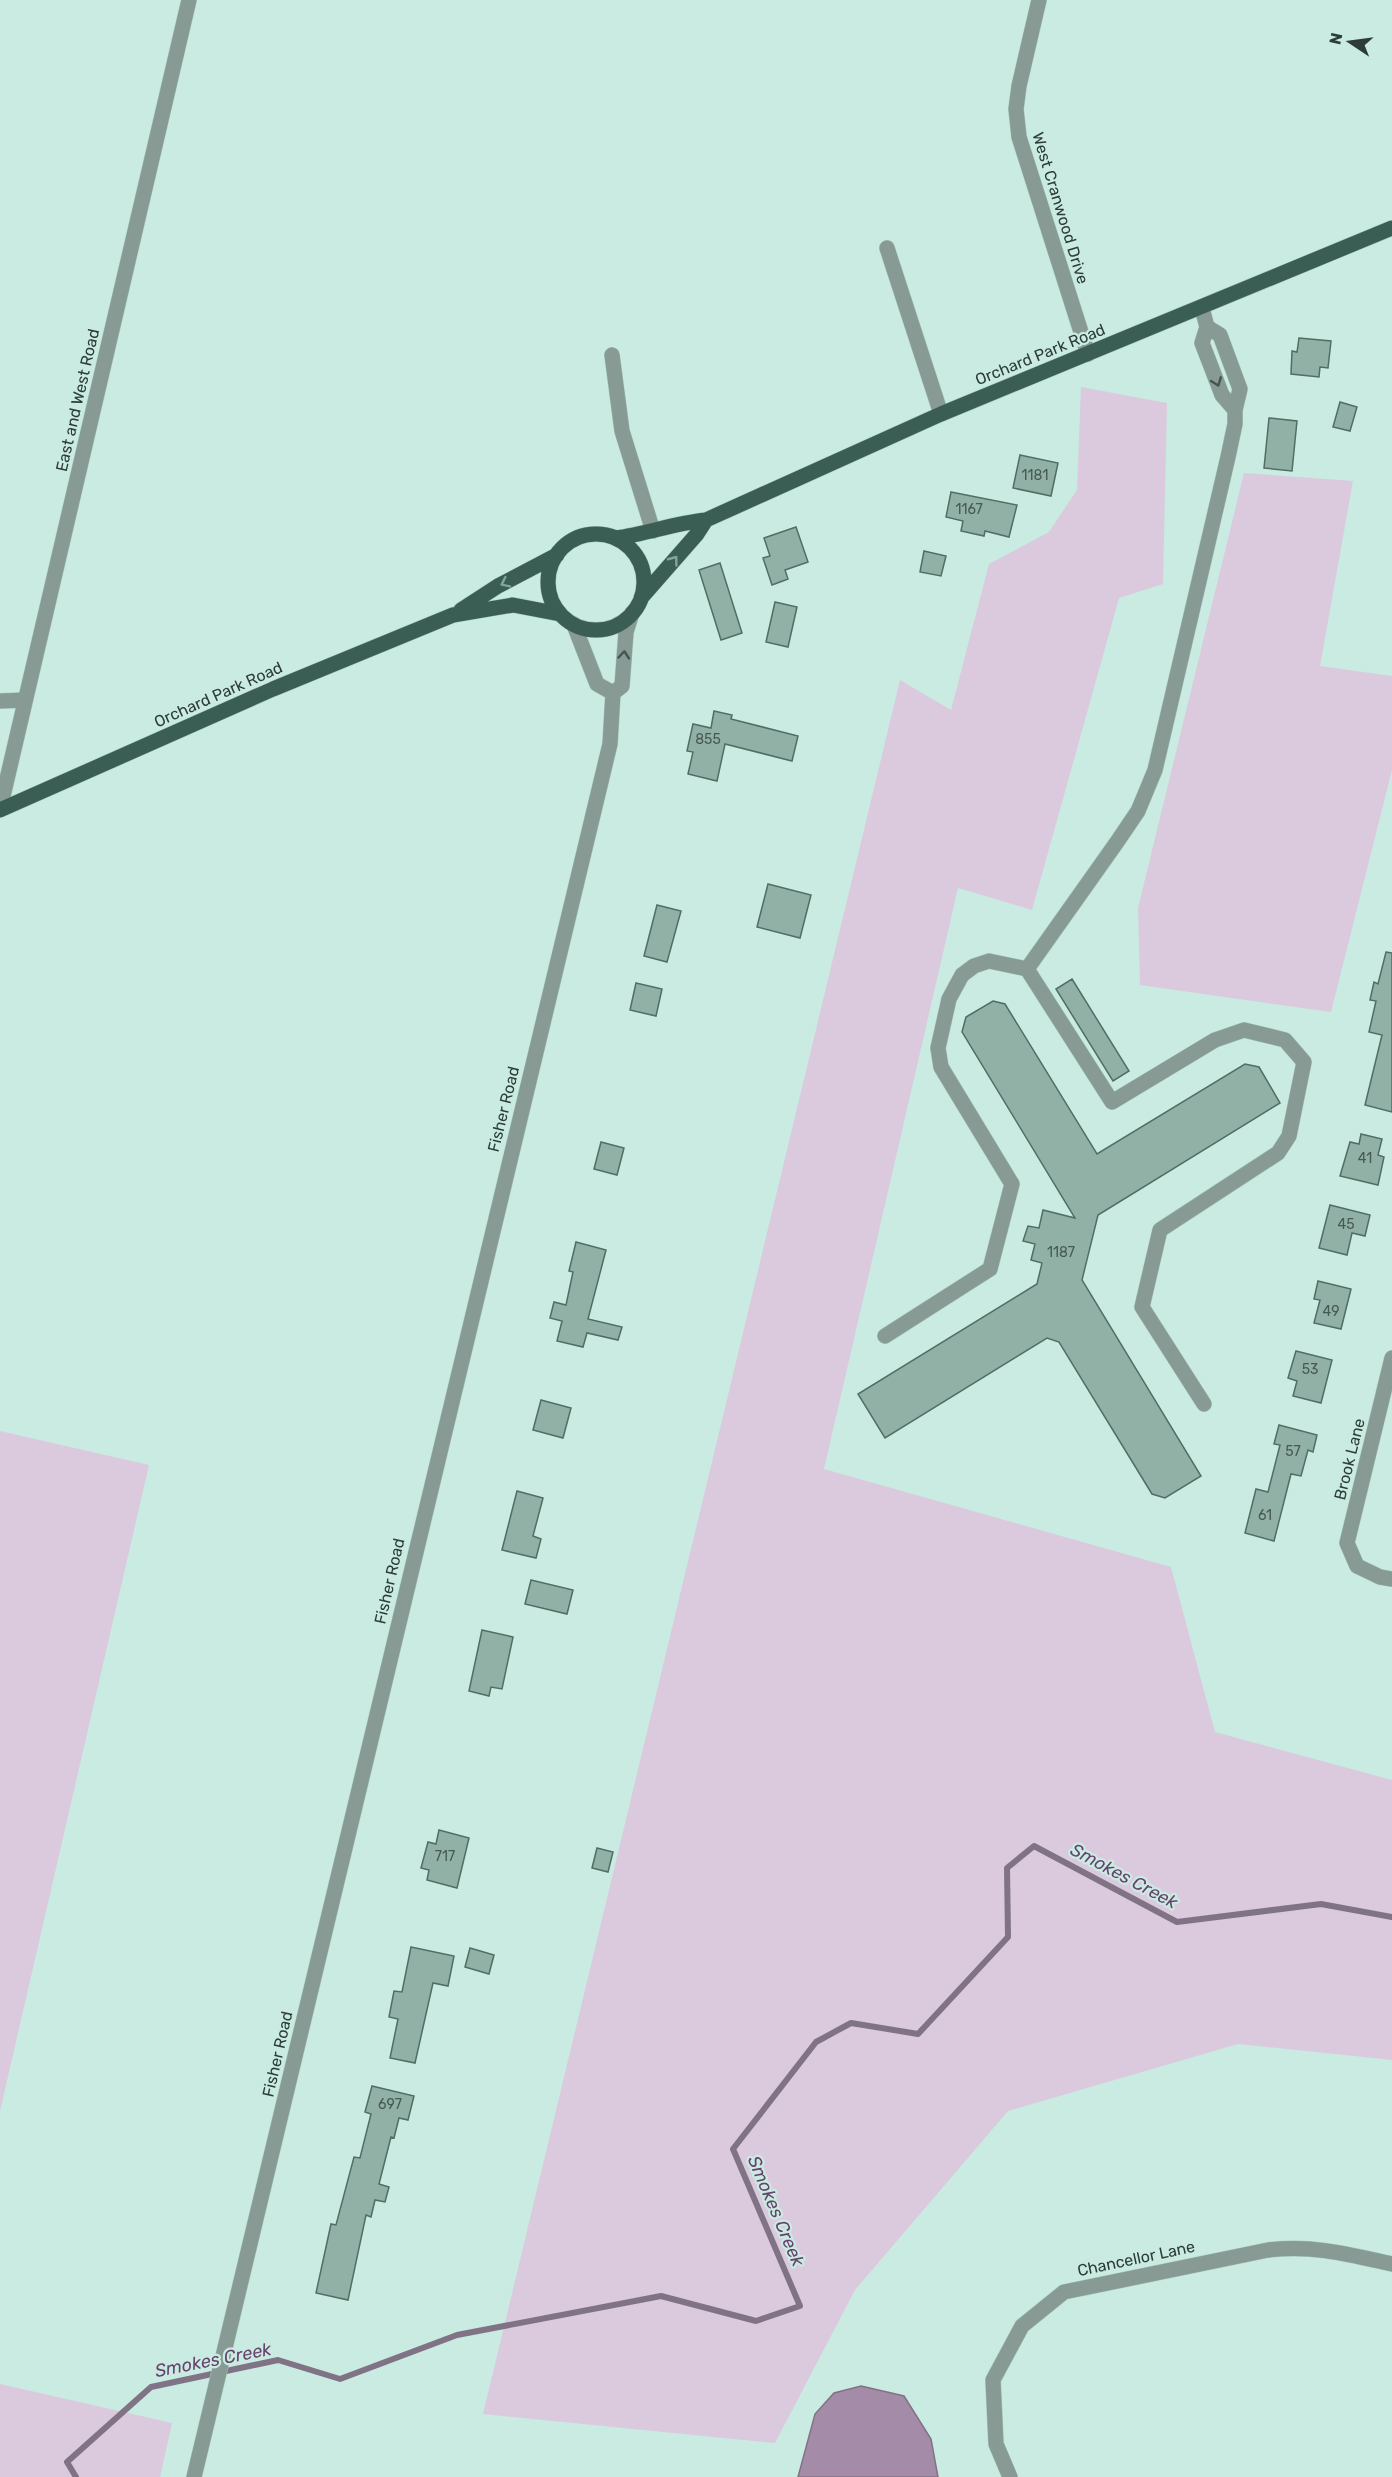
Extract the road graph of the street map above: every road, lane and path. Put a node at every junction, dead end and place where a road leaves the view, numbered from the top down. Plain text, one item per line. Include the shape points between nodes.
1 (189, 0) edge
2 (1039, 0) edge
3 (1392, 228) edge
4 (887, 248) dead end
5 (1202, 308) junction
6 (1088, 354) junction
7 (612, 355) dead end
8 (941, 414) junction
9 (705, 520) junction
10 (653, 531) junction
11 (616, 538) junction
12 (557, 555) junction
13 (641, 598) junction
14 (560, 614) junction
15 (632, 614) junction
16 (453, 615) junction
17 (574, 625) junction
18 (613, 693) junction
19 (25, 700) junction
20 (0, 701) edge
21 (0, 809) edge
22 (1027, 969) junction
23 (885, 1336) dead end
24 (1392, 1358) edge
25 (1204, 1404) dead end
26 (1392, 1579) edge
27 (1392, 2264) edge
28 (194, 2477) edge
29 (1010, 2477) edge

1 - 19 street, East and West Road
2 - 6 street, West Cranwood Drive via 1019,86 1019,137
3 - 5 main road, Orchard Park Road
4 - 8 street
5 - 6 main road, Orchard Park Road
5 - 22 street via 1207,327 1202,343 1222,394 1234,410 1235,424 1155,770 1118,842
6 - 8 main road, Orchard Park Road
7 - 10 street via 622,430
8 - 9 main road, Orchard Park Road
9 - 10 main road, Orchard Park Road
13 -> 9 main road
10 - 11 main road, Orchard Park Road
11 - 12 main road via 584,535
11 - 13 main road via 639,560 644,575
12 - 14 main road via 548,582 550,598
12 -> 16 main road, Orchard Park Road
13 - 15 main road
14 - 16 main road, Orchard Park Road via 513,605
14 - 17 main road
15 - 17 main road via 615,627 600,631
18 -> 15 street, Fisher Road via 622,686 626,632
16 - 21 main road, Orchard Park Road
17 - 18 street via 597,684
18 - 28 street, Fisher Road via 607,756
19 - 20 street
19 - 21 street, East and West Road
22 - 23 street via 989,960 962,975 949,999 938,1048 941,1067 1012,1184 990,1269
22 - 25 street via 1112,1102 1215,1040 1244,1030 1285,1040 1304,1062 1289,1136 1278,1153 1160,1230 1142,1307
24 - 26 street, Brook Lane via 1347,1543 1358,1566
27 - 29 street, Chancellor Lane via 1327,2249 1296,2247 1064,2292 1022,2326 993,2380 996,2444

